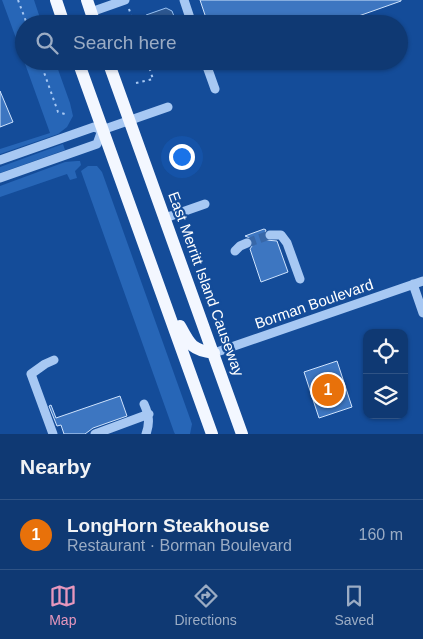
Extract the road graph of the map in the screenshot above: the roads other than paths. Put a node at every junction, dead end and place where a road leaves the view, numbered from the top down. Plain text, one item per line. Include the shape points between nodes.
1 (56, 0) edge
2 (184, 0) edge
3 (127, 4) edge
4 (91, 12) edge
5 (61, 15) edge
6 (189, 15) edge
7 (81, 70) edge
8 (111, 70) edge
9 (208, 70) edge
10 (214, 89) dead end
11 (168, 106) dead end
12 (129, 121) junction
13 (102, 130) junction
14 (0, 160) edge
15 (0, 178) edge
16 (205, 204) dead end
17 (165, 218) junction
18 (270, 235) dead end
19 (247, 243) tunnel mouth
20 (235, 251) dead end
21 (300, 279) dead end
22 (423, 281) edge
23 (413, 284) junction
24 (161, 294) junction
25 (423, 313) edge
26 (214, 353) junction
27 (54, 360) dead end
28 (144, 404) dead end
29 (149, 414) junction
30 (53, 434) edge
31 (94, 434) edge
32 (146, 434) edge
33 (212, 434) edge
34 (242, 434) edge

1 - 5 main road
2 - 6 street
3 - 4 street
7 - 13 main road
8 - 12 main road, East Merritt Island Causeway
9 - 10 street
11 - 12 street
12 - 13 street
12 - 17 main road, East Merritt Island Causeway
13 - 14 street via 94,126
13 - 15 street via 97,144
13 - 24 main road
16 - 17 street
17 - 26 main road, East Merritt Island Causeway
18 - 21 street via 281,235 287,243
19 - 20 street
22 - 23 street, Borman Boulevard
23 - 25 street
23 - 26 street, Borman Boulevard
24 - 26 main road via 190,344 199,351
24 - 33 main road
26 - 34 main road, East Merritt Island Causeway
27 - 30 street via 32,374
28 - 29 street
29 - 31 street
29 - 32 street

